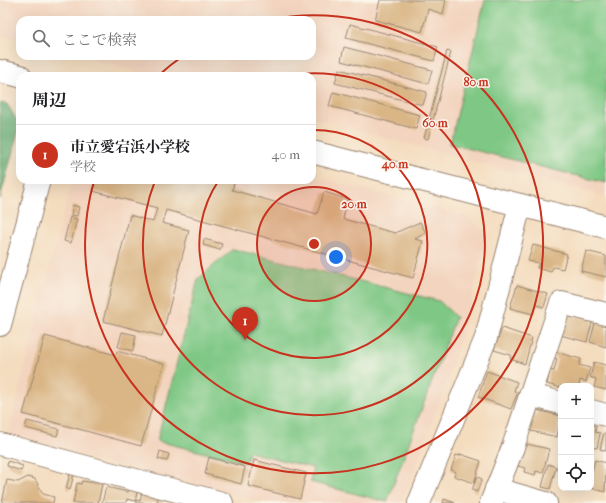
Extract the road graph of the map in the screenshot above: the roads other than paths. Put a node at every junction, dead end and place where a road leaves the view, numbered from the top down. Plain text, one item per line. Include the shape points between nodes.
1 (0, 71) edge
2 (16, 75) edge
3 (316, 153) edge
4 (38, 184) edge
5 (520, 205) junction
6 (606, 227) edge
7 (606, 314) edge
8 (0, 325) edge
9 (530, 395) junction
10 (558, 402) edge
11 (594, 412) edge
12 (606, 415) edge
13 (0, 444) edge
14 (493, 496) edge
15 (222, 503) edge
16 (419, 503) edge
17 (546, 503) edge

1 - 2 street
3 - 5 street
4 - 8 street
5 - 6 street
5 - 16 street via 486,338
7 - 9 street via 561,303
9 - 10 street
9 - 14 street
11 - 12 street
13 - 15 street
14 - 17 street

